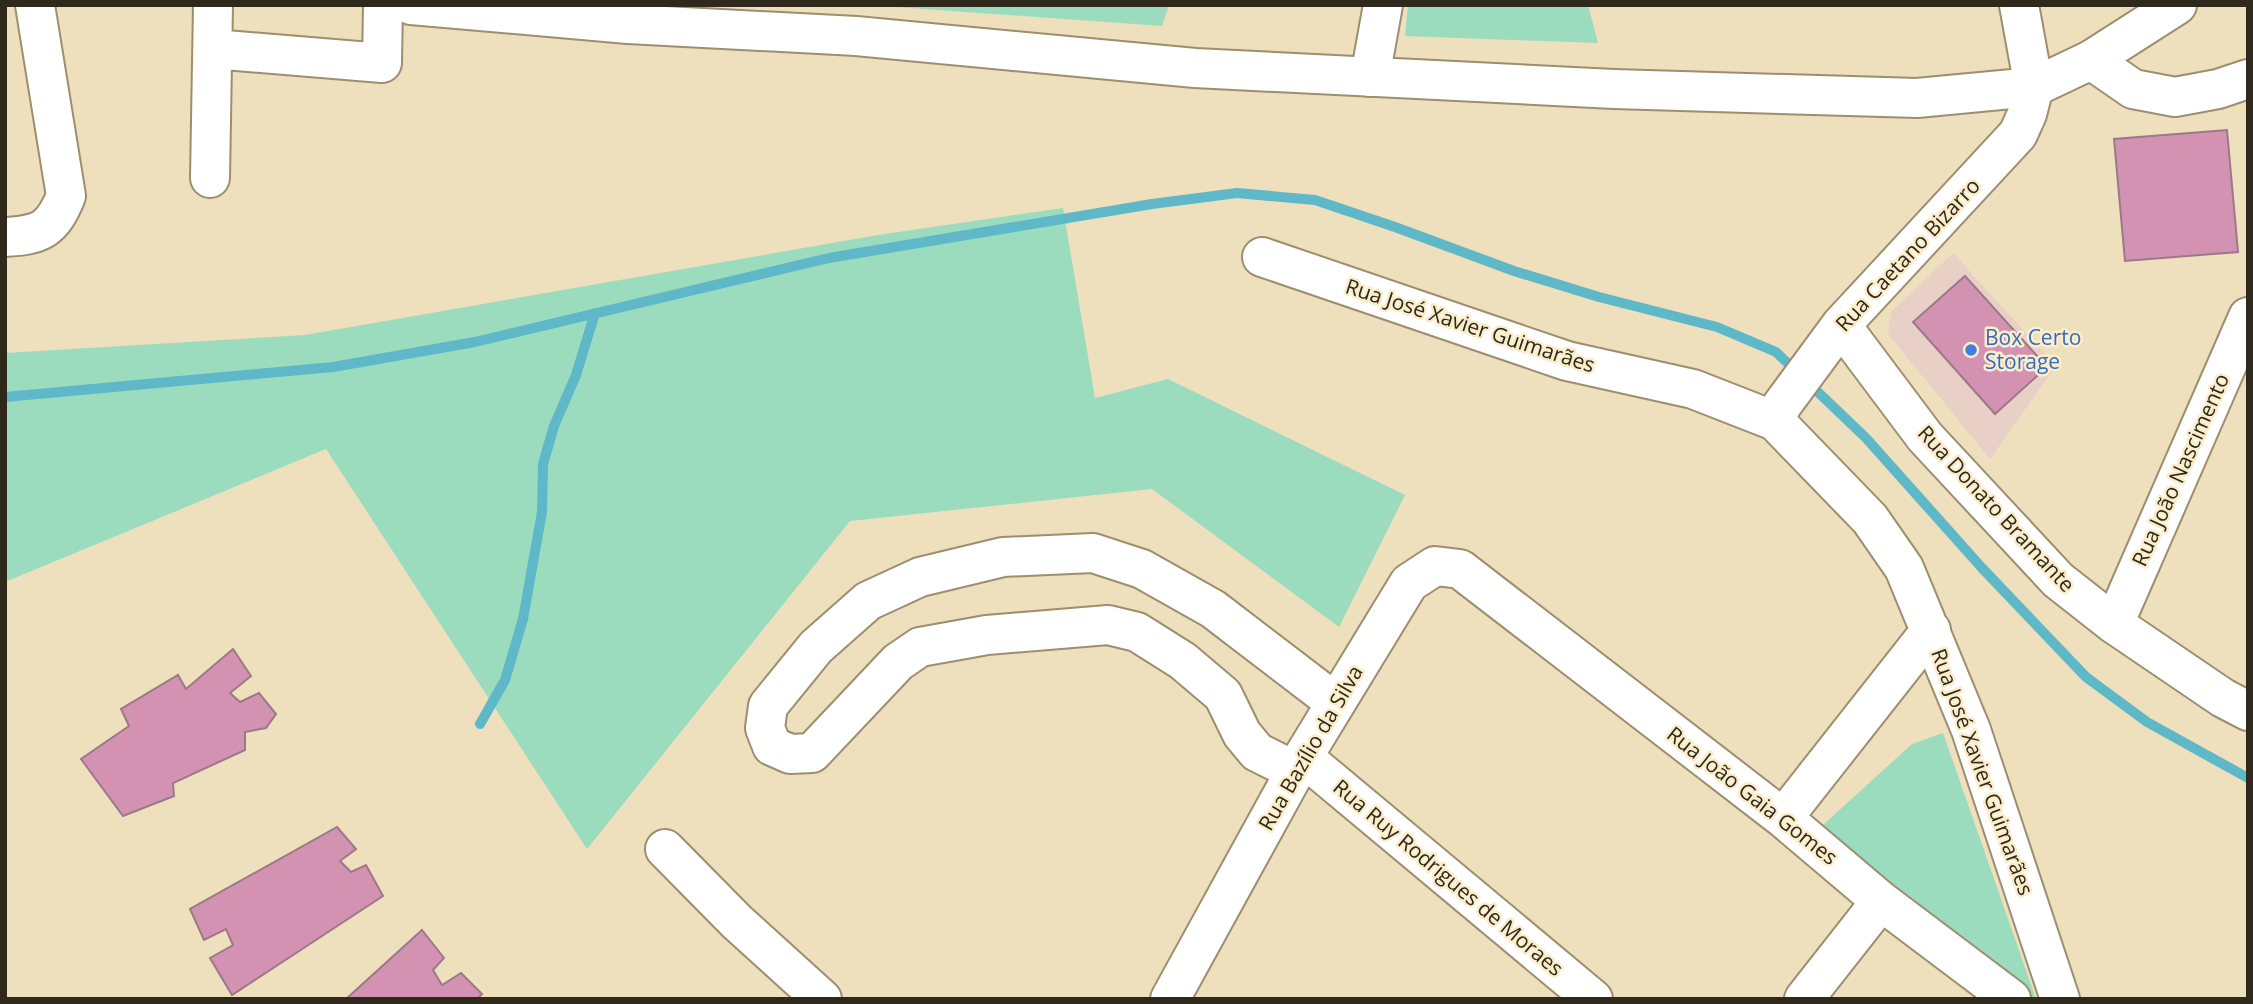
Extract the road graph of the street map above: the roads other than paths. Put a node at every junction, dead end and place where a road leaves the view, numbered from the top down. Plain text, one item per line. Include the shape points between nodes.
1 (35, 5) edge
2 (213, 5) edge
3 (383, 5) edge
4 (411, 5) edge
5 (1383, 5) edge
6 (2019, 5) edge
7 (2177, 5) edge
8 (213, 49) junction
9 (2091, 60) junction
10 (1370, 77) junction
11 (2248, 79) edge
12 (2034, 87) junction
13 (210, 178) dead end
14 (5, 237) edge
15 (1262, 257) dead end
16 (2248, 317) edge
17 (1842, 325) junction
18 (1779, 413) junction
19 (1492, 594) joint
20 (2114, 624) junction
21 (1931, 630) junction
22 (1336, 703) junction
23 (2248, 711) edge
24 (1299, 764) junction
25 (1783, 818) junction
26 (665, 849) dead end
27 (1881, 901) junction
28 (822, 999) edge
29 (1170, 999) edge
30 (1593, 999) edge
31 (1804, 999) edge
32 (2011, 999) edge
33 (2060, 999) edge

1 - 14 street via 66,196 57,217 47,226 29,236
2 - 8 street
3 - 8 street via 382,63
4 - 10 street via 628,24 856,36 1195,68
5 - 10 street
6 - 12 street
7 - 9 street
8 - 13 street
9 - 11 street via 2133,89 2175,97
9 - 12 street
10 - 12 street via 1917,98
12 - 17 street, Rua Caetano Bizarro via 2018,134
15 - 18 street, Rua José Xavier Guimarães via 1567,361
16 - 20 street, Rua João Nascimento
17 - 18 street, Rua Caetano Bizarro
17 - 20 street, Rua Donato Bramante via 1925,437 2058,580
18 - 21 street, Rua José Xavier Guimarães via 1870,519 1904,568
19 - 22 street, Rua Bazílio da Silva via 1460,569 1435,566 1409,583
19 - 25 street, Rua João Gaia Gomes
20 - 23 street, Rua Donato Bramante
21 - 25 street
21 - 33 street, Rua José Xavier Guimarães via 1971,730
22 - 24 street, Rua Bazílio da Silva
22 - 24 street, Rua Ruy Rodrigues de Moraes via 1213,609 1142,569 1093,553 1068,554 1003,557 956,568 920,577 868,601 816,647 776,696 768,706 765,728 772,746 790,754 812,753 898,662 920,647 987,635 1108,625 1137,632 1183,661 1223,695 1242,734 1257,752
24 - 29 street, Rua Bazílio da Silva
24 - 30 street, Rua Ruy Rodrigues de Moraes
25 - 27 street, Rua João Gaia Gomes
26 - 28 street
27 - 31 street
27 - 32 street, Rua João Gaia Gomes

